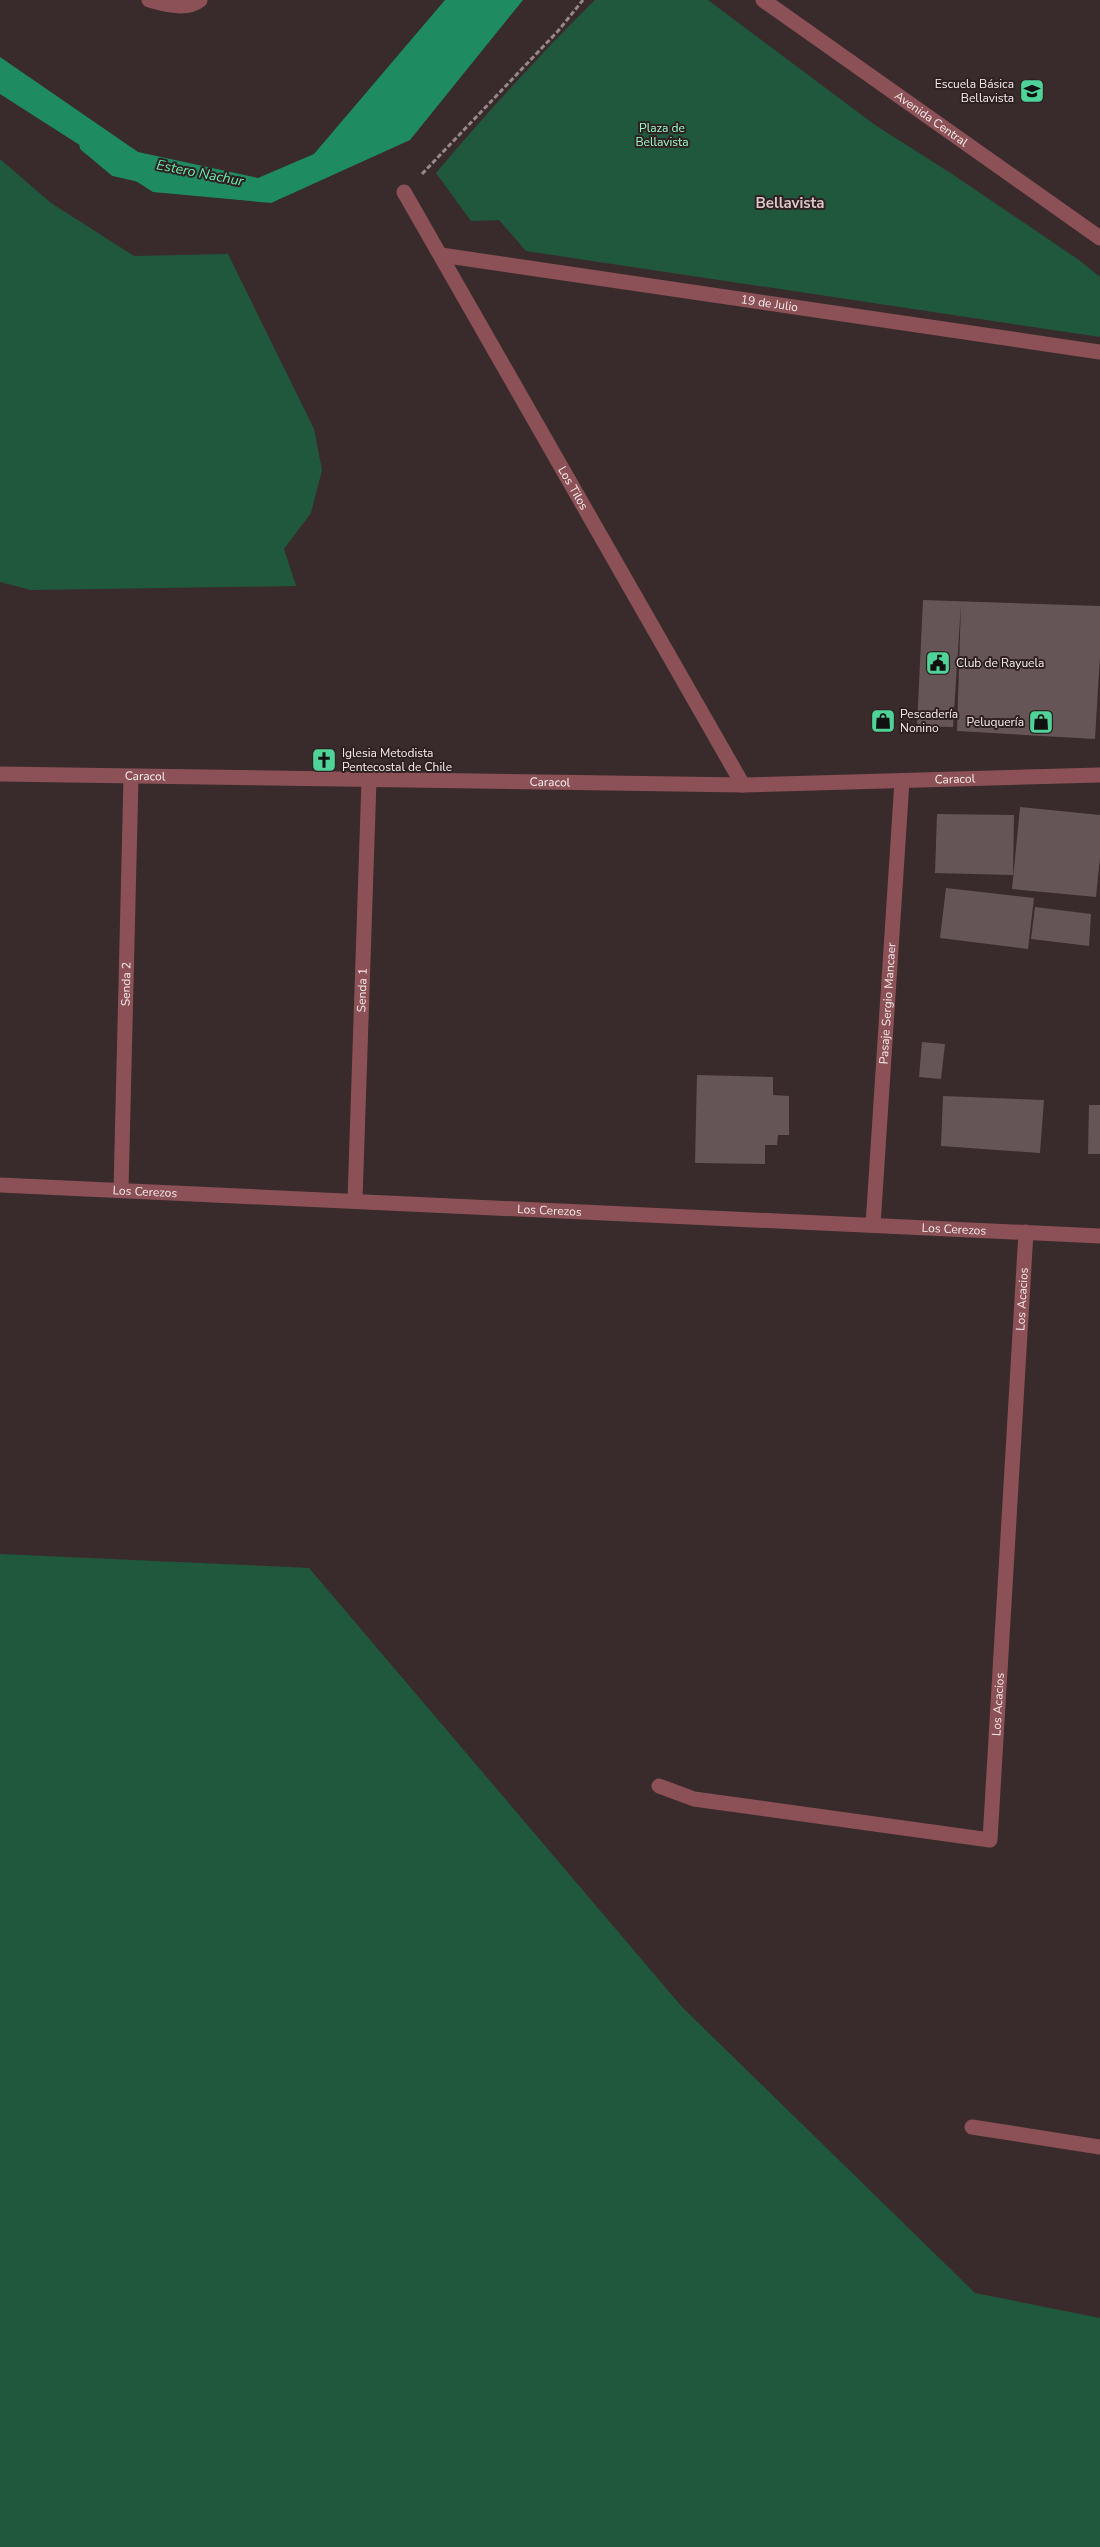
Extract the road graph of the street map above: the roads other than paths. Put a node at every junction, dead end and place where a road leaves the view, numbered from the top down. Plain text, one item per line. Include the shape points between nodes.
1 (149, 0) edge
2 (200, 0) edge
3 (763, 0) edge
4 (404, 192) road end
5 (1100, 238) edge
6 (441, 255) junction
7 (1100, 352) edge
8 (0, 774) edge
9 (1100, 775) edge
10 (131, 778) junction
11 (369, 780) junction
12 (902, 780) junction
13 (743, 785) junction
14 (0, 1185) edge
15 (121, 1190) junction
16 (355, 1200) junction
17 (873, 1225) junction
18 (1026, 1232) junction
19 (1100, 1236) edge
20 (659, 1786) dead end
21 (972, 2127) dead end
22 (1100, 2147) edge

1 - 2 street via 184,6
3 - 5 street, Avenida Central
4 - 6 street, Los Tilos
6 - 7 street, 19 de Julio
6 - 13 street, Los Tilos
8 - 10 street, Caracol
9 - 12 street, Caracol
10 - 11 street, Caracol
10 - 15 street, Senda 2
11 - 13 street, Caracol
11 - 16 street, Senda 1
12 - 13 street, Caracol
12 - 17 street, Pasaje Sergio Mancaer
14 - 15 street, Los Cerezos
15 - 16 street, Los Cerezos
16 - 17 street, Los Cerezos
17 - 18 street, Los Cerezos
18 - 19 street, Los Cerezos
18 - 20 street, Los Acacios via 990,1840 694,1799
21 - 22 street

